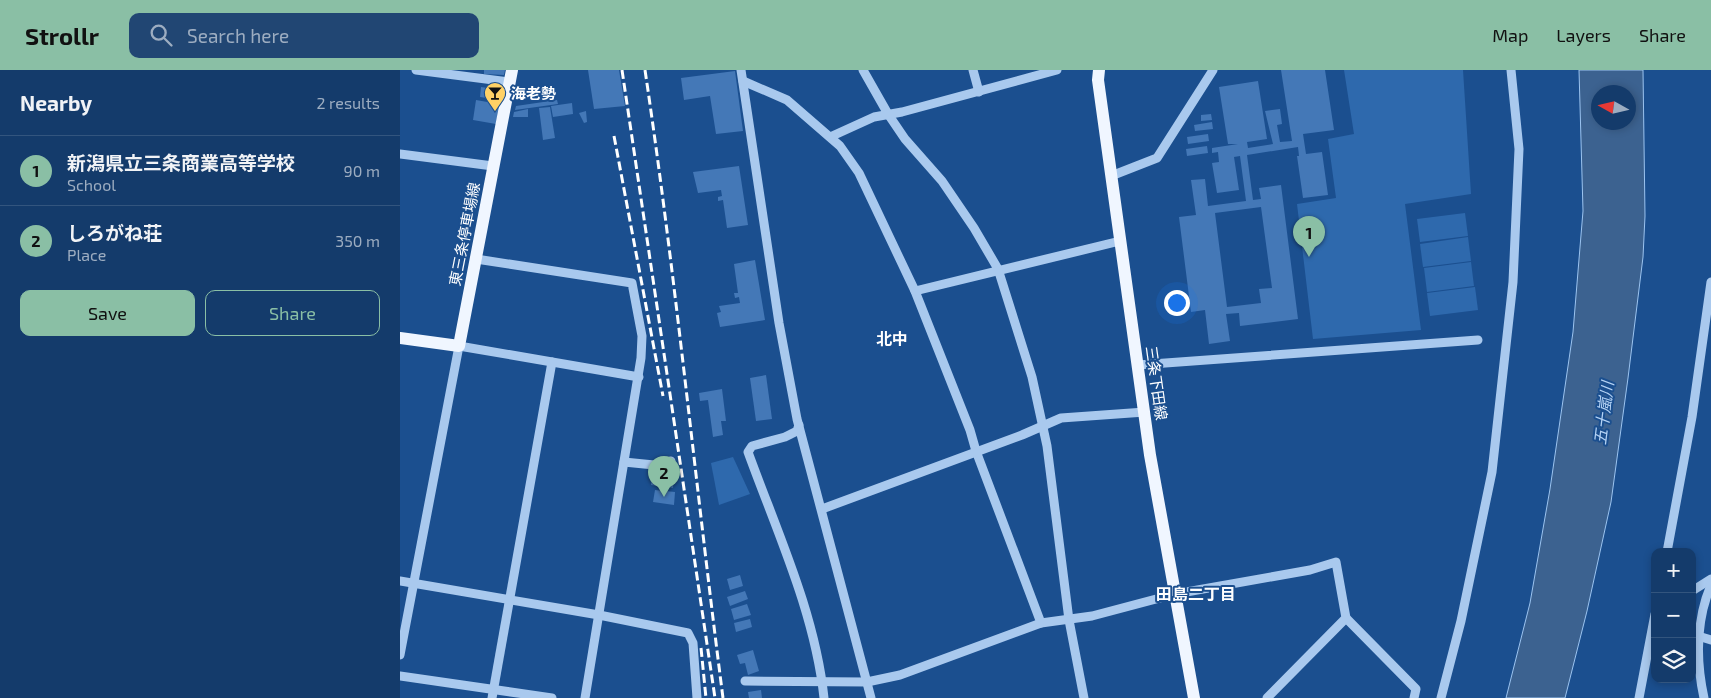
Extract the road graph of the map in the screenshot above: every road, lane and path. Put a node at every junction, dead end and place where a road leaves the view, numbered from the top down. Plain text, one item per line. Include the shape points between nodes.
1 (416, 70) edge
2 (741, 70) edge
3 (863, 70) edge
4 (974, 70) edge
5 (1057, 70) edge
6 (1099, 70) edge
7 (1213, 70) edge
8 (1511, 70) edge
9 (510, 76) edge
10 (743, 81) junction
11 (979, 92) junction
12 (888, 114) junction
13 (830, 136) junction
14 (400, 154) edge
15 (493, 166) junction
16 (1111, 176) junction
17 (1120, 241) junction
18 (476, 259) junction
19 (998, 269) junction
20 (1711, 282) edge
21 (915, 291) junction
22 (400, 338) edge
23 (1478, 340) dead end
24 (459, 346) junction
25 (552, 362) junction
26 (1138, 365) junction
27 (639, 377) junction
28 (1145, 412) junction
29 (799, 425) junction
30 (1042, 425) junction
31 (976, 451) junction
32 (671, 461) dead end
33 (624, 462) junction
34 (822, 509) junction
35 (1667, 548) edge
36 (1711, 579) edge
37 (400, 581) edge
38 (414, 583) junction
39 (1711, 585) edge
40 (1696, 588) edge
41 (1175, 594) junction
42 (510, 599) junction
43 (599, 615) junction
44 (1346, 618) junction
45 (1069, 620) junction
46 (1042, 623) junction
47 (1651, 636) edge
48 (1698, 636) junction
49 (1711, 640) edge
50 (400, 655) edge
51 (400, 676) edge
52 (822, 680) junction
53 (745, 681) dead end
54 (868, 682) junction
55 (493, 688) junction
56 (492, 698) edge
57 (552, 698) edge
58 (585, 698) edge
59 (697, 698) edge
60 (824, 698) edge
61 (871, 698) edge
62 (1084, 698) edge
63 (1194, 698) edge
64 (1267, 698) edge
65 (1414, 698) edge
66 (1441, 698) edge
67 (1639, 698) edge
68 (1704, 698) edge

1 - 9 street
2 - 10 street
3 - 12 street
4 - 11 street
5 - 11 street
6 - 16 main road, 三条下田線
7 - 16 street via 1157,158
8 - 66 street via 1519,149 1514,282 1492,472 1461,621
9 - 15 main road, 東三条停車場線
10 - 13 street via 787,100
10 - 29 street via 779,322
11 - 12 street
12 - 13 street
12 - 19 street via 942,181
13 - 21 street via 859,173
14 - 15 street
15 - 18 main road, 東三条停車場線
16 - 17 main road, 三条下田線
17 - 19 street
17 - 26 main road, 三条下田線
18 - 24 main road, 東三条停車場線
18 - 27 street via 632,283 642,336
19 - 21 street
19 - 30 street via 1029,368
20 - 35 street via 1692,417
21 - 31 street
22 - 24 main road
23 - 26 street
24 - 25 street
24 - 38 street
25 - 27 street
25 - 42 street
26 - 28 main road, 三条下田線
27 - 33 street
28 - 30 street via 1061,418
28 - 41 main road, 三条下田線
29 - 34 street
29 - 52 street via 785,437 752,446 748,452 810,623
30 - 31 street
30 - 45 street
31 - 34 street
31 - 46 street
32 - 33 street via 654,465
33 - 43 street
34 - 54 street
36 - 40 street
37 - 38 street
38 - 42 street
38 - 50 street
39 - 48 street via 1703,602
41 - 44 street via 1310,570 1336,562
41 - 45 street
41 - 63 main road, 三条下田線
42 - 43 street
42 - 55 street
43 - 58 street
43 - 59 street via 688,633 693,643
44 - 64 street
44 - 65 street via 1416,689
45 - 46 street
45 - 62 street
46 - 54 street via 900,675
47 - 67 street
48 - 49 street
48 - 68 street
51 - 55 street
52 - 53 street
52 - 54 street
52 - 60 street
54 - 61 street
55 - 56 street
55 - 57 street

